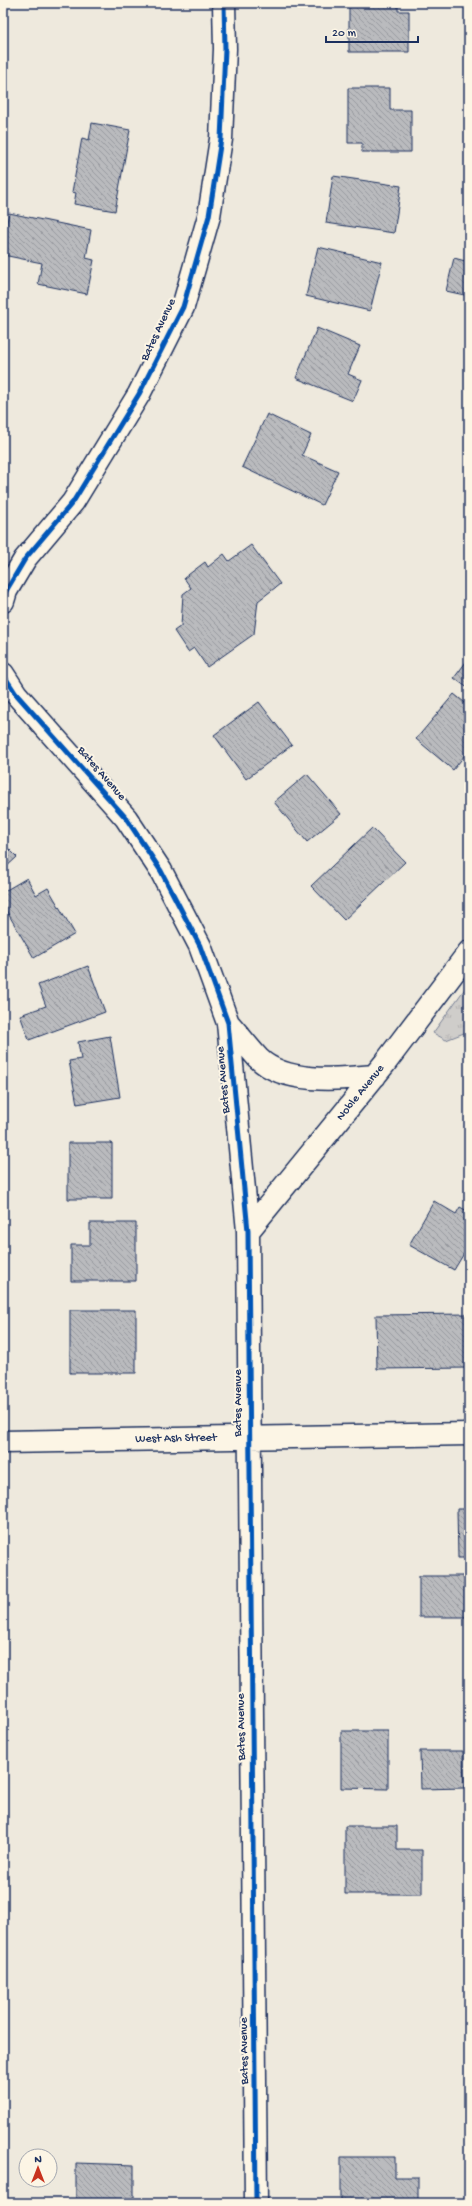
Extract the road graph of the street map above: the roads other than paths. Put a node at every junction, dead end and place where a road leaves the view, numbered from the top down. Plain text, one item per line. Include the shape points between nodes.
1 (224, 3) edge
2 (3, 602) edge
3 (3, 674) edge
4 (469, 952) edge
5 (228, 1022) junction
6 (375, 1076) junction
7 (248, 1231) junction
8 (469, 1434) edge
9 (249, 1438) junction
10 (3, 1442) edge
11 (256, 2203) edge

1 - 2 street, Bates Avenue via 225,49 221,139 209,216 183,307 139,394 73,502 25,559 6,591
3 - 5 street, Bates Avenue via 16,694 126,818 161,871 200,946
4 - 6 street, Noble Avenue
5 - 6 street via 260,1059 285,1073 327,1080
5 - 7 street, Bates Avenue
6 - 7 street, Noble Avenue
7 - 9 street, Bates Avenue
8 - 9 street, West Ash Street
9 - 10 street, West Ash Street
9 - 11 street, Bates Avenue

